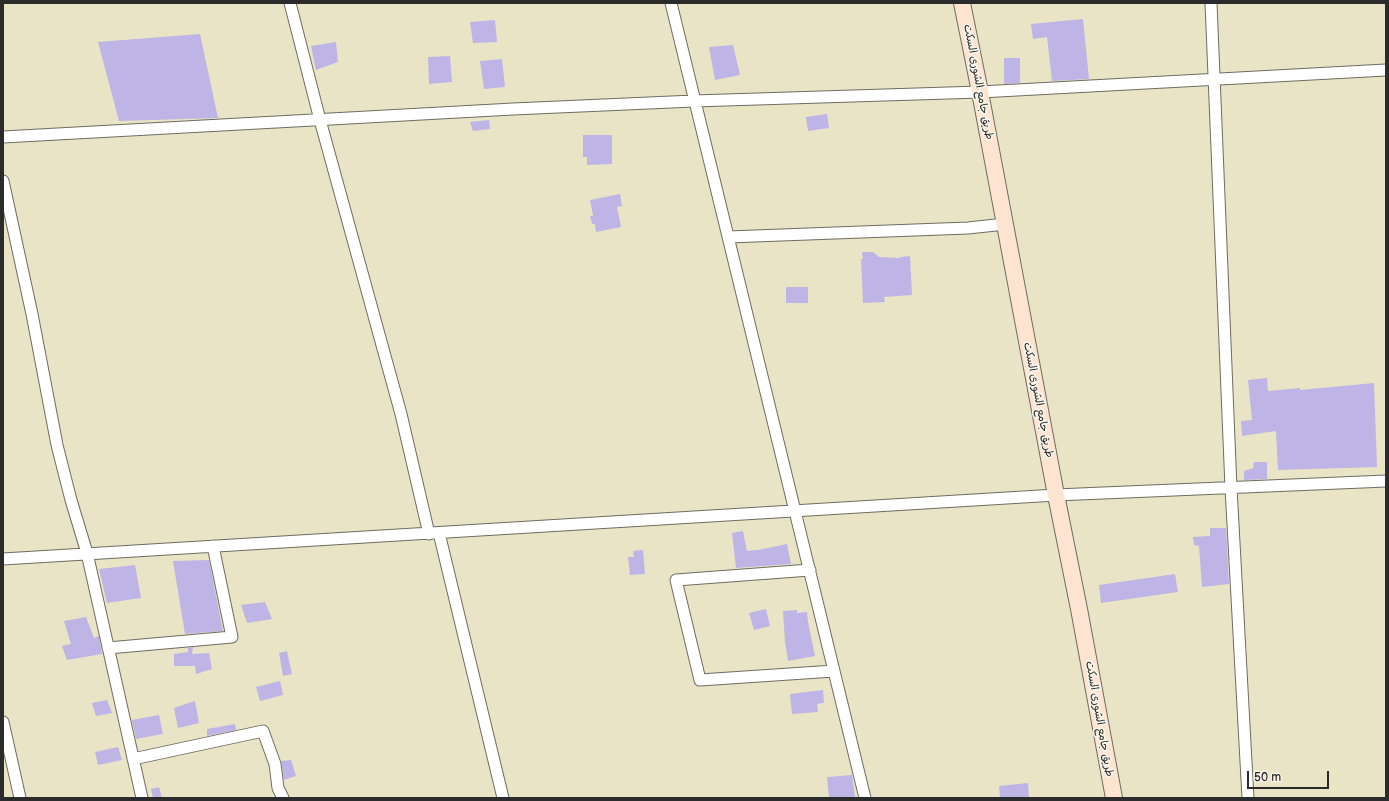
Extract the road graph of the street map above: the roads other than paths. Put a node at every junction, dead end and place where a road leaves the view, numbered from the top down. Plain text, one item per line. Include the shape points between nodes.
1 (290, 3) edge
2 (671, 3) edge
3 (962, 3) edge
4 (1211, 3) edge
5 (1386, 70) edge
6 (1215, 80) junction
7 (980, 92) junction
8 (694, 101) junction
9 (320, 120) junction
10 (3, 138) edge
11 (3, 181) edge
12 (1005, 224) junction
13 (728, 237) junction
14 (1386, 481) edge
15 (1231, 488) junction
16 (1056, 495) junction
17 (795, 511) junction
18 (434, 533) junction
19 (213, 546) junction
20 (86, 553) junction
21 (3, 559) edge
22 (810, 570) junction
23 (108, 648) junction
24 (834, 670) junction
25 (3, 722) edge
26 (133, 759) junction
27 (20, 798) edge
28 (142, 798) edge
29 (283, 798) edge
30 (503, 798) edge
31 (865, 798) edge
32 (1114, 798) edge
33 (1248, 798) edge

1 - 9 street
2 - 8 street
3 - 7 main road, طريق جامع الشورى السكت
4 - 6 street
5 - 6 street
6 - 7 street
6 - 15 street
7 - 8 street
7 - 12 main road, طريق جامع الشورى السكت
8 - 9 street
8 - 13 street
9 - 10 street
9 - 18 street
11 - 20 street via 57,445
12 - 13 street via 968,228
12 - 16 main road, طريق جامع الشورى السكت
13 - 17 street
14 - 15 street
15 - 16 street
15 - 33 street
16 - 17 street
16 - 32 main road, طريق جامع الشورى السكت
17 - 18 street
17 - 22 street
18 - 19 street
18 - 30 street
19 - 20 street
19 - 23 street via 232,637
20 - 21 street
20 - 23 street
22 - 24 street
22 - 24 street via 676,580 700,680
23 - 26 street
24 - 31 street
25 - 27 street
26 - 28 street
26 - 29 street via 263,731 275,764 278,788

